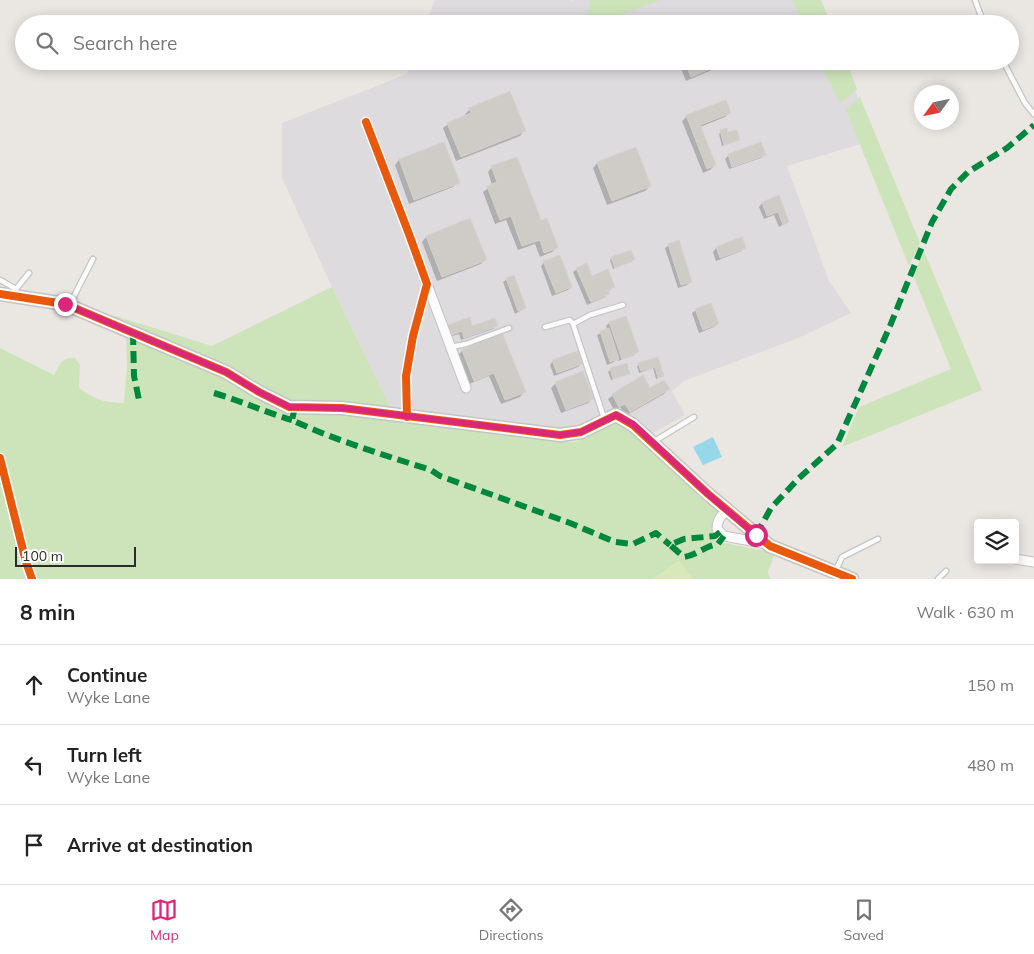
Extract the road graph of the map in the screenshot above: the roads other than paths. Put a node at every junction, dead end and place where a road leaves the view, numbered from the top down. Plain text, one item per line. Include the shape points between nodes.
1 (974, 0) edge
2 (980, 15) edge
3 (1008, 70) edge
4 (1034, 114) edge
5 (366, 122) dead end
6 (93, 259) dead end
7 (30, 273) dead end
8 (0, 280) edge
9 (426, 284) junction
10 (16, 293) junction
11 (0, 294) edge
12 (624, 305) dead end
13 (69, 306) junction
14 (573, 324) junction
15 (545, 327) dead end
16 (508, 328) dead end
17 (451, 347) junction
18 (466, 388) dead end
19 (694, 416) dead end
20 (407, 417) junction
21 (604, 420) junction
22 (652, 442) junction
23 (727, 510) junction
24 (878, 539) dead end
25 (768, 544) junction
26 (1019, 560) edge
27 (1034, 562) edge
28 (946, 571) dead end
29 (835, 572) junction
30 (852, 579) edge
31 (938, 579) edge

1 - 2 lane
3 - 4 lane
5 - 9 street
6 - 13 lane
7 - 10 lane
8 - 10 lane
9 - 17 street
9 - 20 street via 406,376
10 - 11 street
10 - 13 street
12 - 14 lane
13 - 20 street via 226,372 290,407 342,408
14 - 15 lane via 570,320
14 - 21 lane
16 - 17 lane
17 - 18 street
19 - 22 lane
20 - 21 street via 560,435 581,432
21 - 22 street via 616,415 633,424
22 - 23 street
23 - 25 street
23 - 25 street via 717,525 724,536
24 - 29 lane via 842,557
25 - 29 street
26 - 27 street
28 - 31 lane
29 - 30 street

